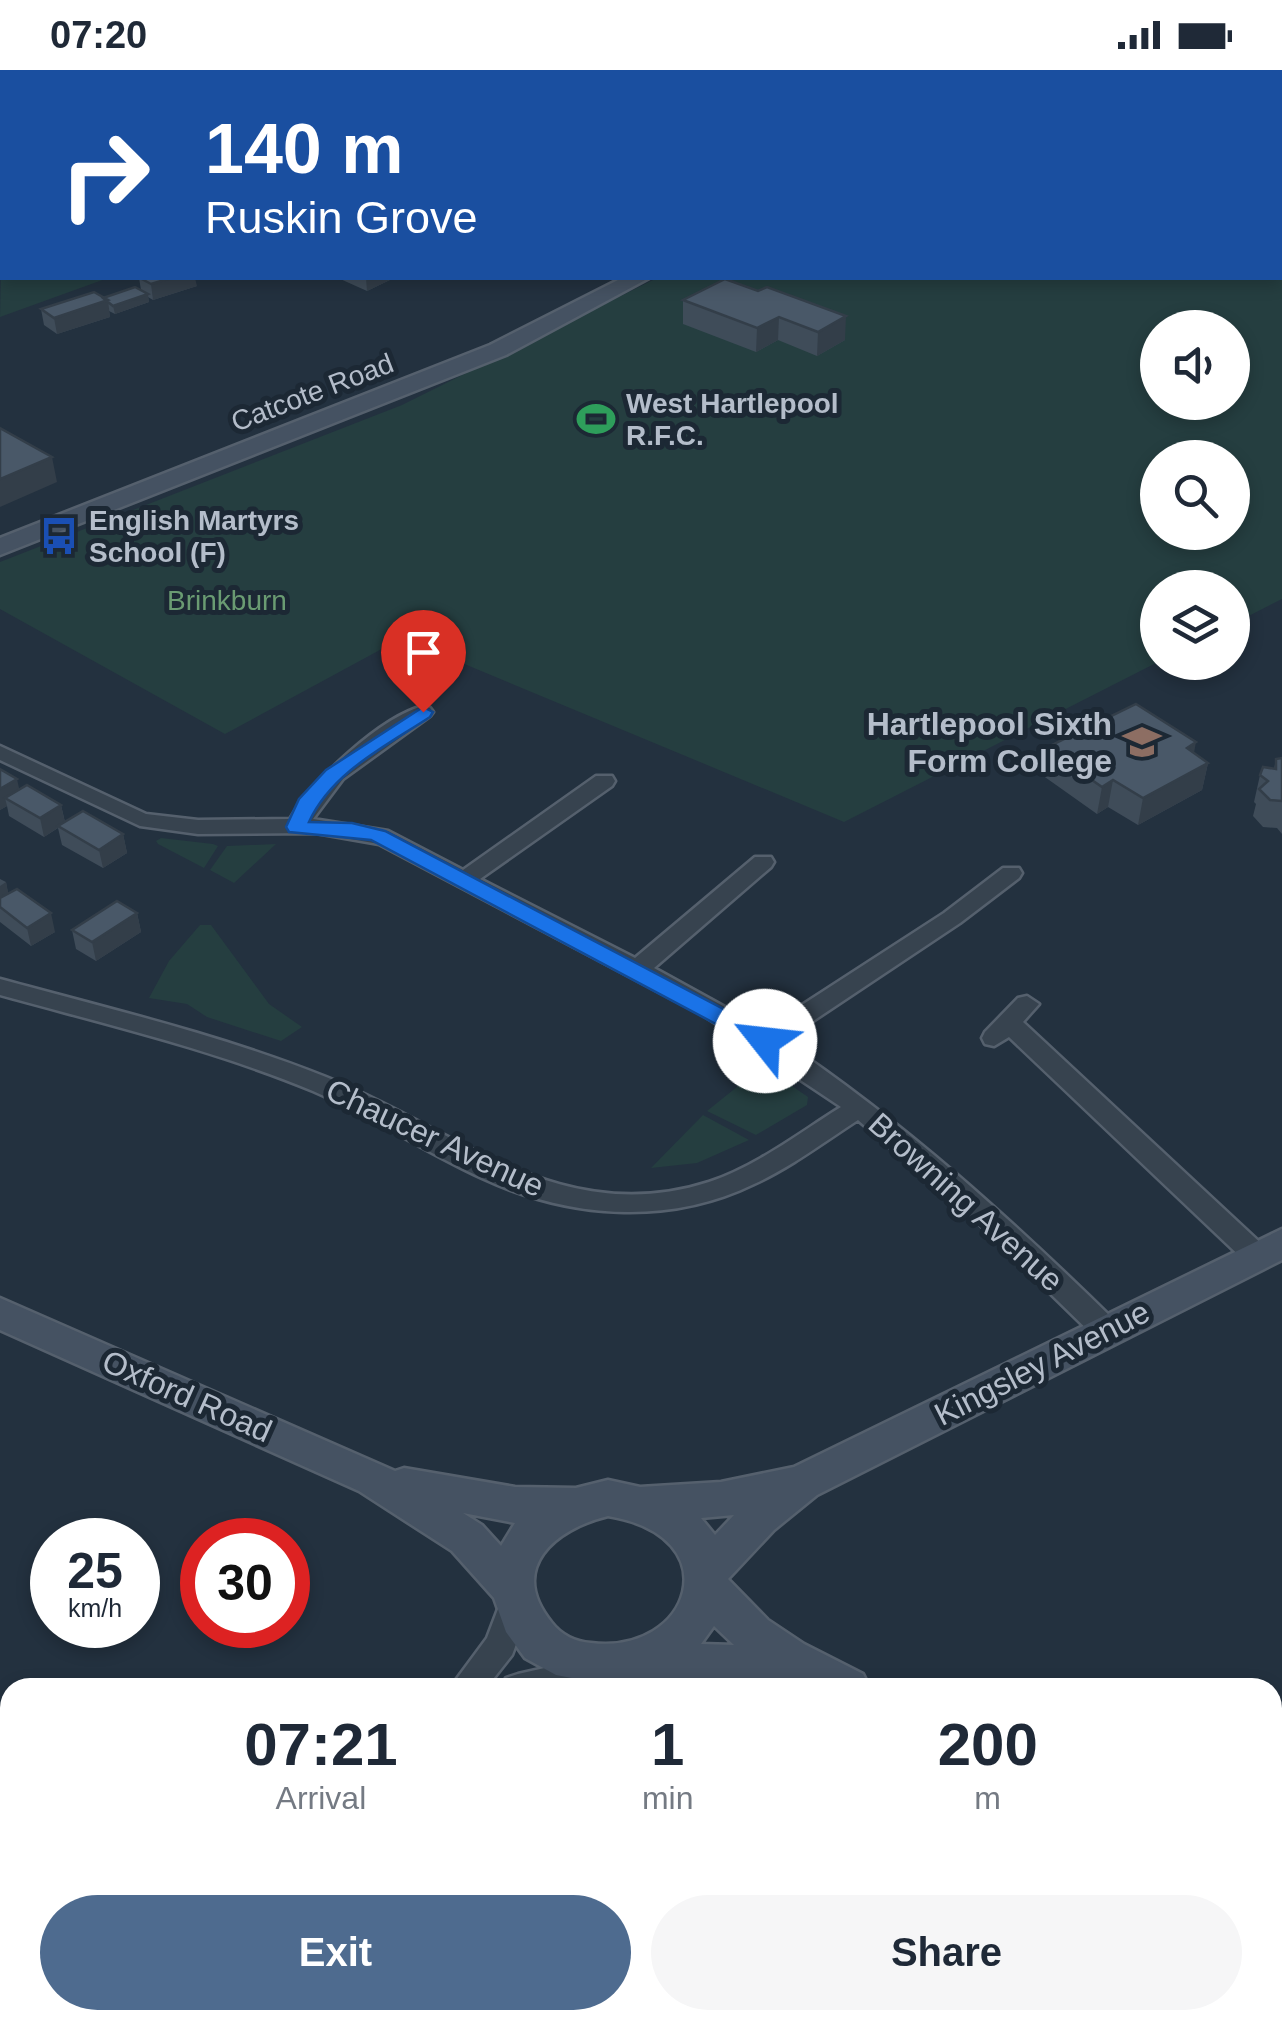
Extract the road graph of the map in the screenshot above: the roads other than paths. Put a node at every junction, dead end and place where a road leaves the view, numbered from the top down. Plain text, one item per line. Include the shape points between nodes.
1 (634, 280) edge
2 (0, 548) edge
3 (423, 712) dead end
4 (0, 752) edge
5 (604, 781) dead end
6 (296, 827) junction
7 (763, 862) dead end
8 (1011, 874) dead end
9 (464, 880) junction
10 (636, 970) junction
11 (0, 987) edge
12 (1010, 1022) dead end
13 (765, 1041) junction
14 (860, 1107) junction
15 (1270, 1250) edge
16 (0, 1312) edge
17 (1107, 1331) junction
18 (374, 1479) junction
19 (802, 1484) junction
20 (641, 1503) junction
21 (579, 1504) junction
22 (706, 1580) junction
23 (514, 1597) junction
24 (627, 1664) junction
25 (474, 1678) edge
26 (563, 1678) edge
27 (817, 1678) edge
28 (826, 1678) edge

1 - 2 street, Catcote Road via 498,350
3 - 6 street via 333,774
4 - 6 street, Browning Avenue via 161,824
5 - 9 street
6 - 9 street, Browning Avenue via 378,835
7 - 10 street
8 - 13 street
9 - 10 street, Browning Avenue
10 - 13 street, Browning Avenue
11 - 14 street, Chaucer Avenue via 274,1067 559,1196 608,1202 699,1195 744,1179
12 - 15 street
13 - 14 street, Browning Avenue
14 - 17 street, Browning Avenue via 986,1212
15 - 17 street, Kingsley Avenue
16 - 18 street, Oxford Road
17 - 19 street, Kingsley Avenue
18 - 21 street, Oxford Road via 515,1505
18 - 23 street, Oxford Road via 467,1538
19 - 20 street, Kingsley Avenue via 721,1500
19 - 22 street, Kingsley Avenue via 759,1517
20 - 21 street via 608,1498
20 - 22 street via 678,1522 698,1546
21 - 23 street via 559,1510 522,1543 512,1570
22 - 24 street via 705,1602 680,1640
22 - 28 street via 750,1632
23 - 24 street via 529,1632 565,1658
23 - 25 street via 501,1646
24 - 26 street
24 - 27 street via 760,1666

